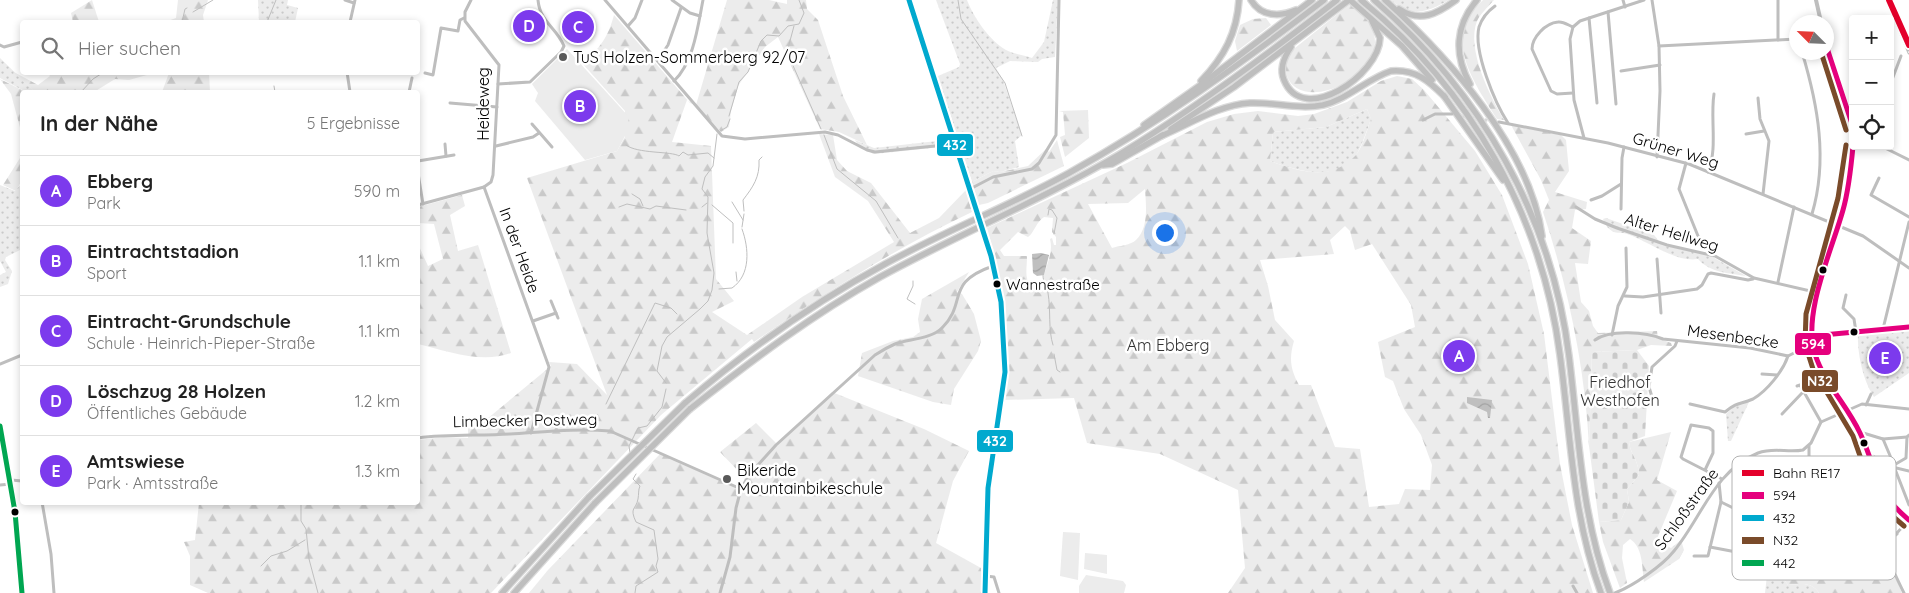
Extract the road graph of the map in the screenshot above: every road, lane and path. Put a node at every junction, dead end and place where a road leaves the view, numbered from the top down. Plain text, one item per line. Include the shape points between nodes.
1 (345, 0) edge
2 (471, 0) edge
3 (538, 0) edge
4 (605, 0) edge
5 (642, 0) edge
6 (672, 0) edge
7 (703, 0) edge
8 (908, 0) edge
9 (1059, 0) edge
10 (1239, 0) edge
11 (1250, 0) edge
12 (1312, 0) edge
13 (1324, 0) edge
14 (1337, 0) edge
15 (1361, 0) edge
16 (1374, 0) edge
17 (1385, 0) edge
18 (1456, 0) edge
19 (1476, 0) edge
20 (1623, 0) edge
21 (1644, 0) edge
22 (1652, 0) edge
23 (1778, 0) edge
24 (1816, 0) edge
25 (355, 1) edge
26 (1351, 1) edge
27 (1495, 6) dead end
28 (1625, 6) junction
29 (1303, 7) junction
30 (681, 8) junction
31 (1360, 8) junction
32 (1608, 12) junction
33 (1819, 15) edge
34 (700, 16) junction
35 (464, 18) junction
36 (1589, 18) junction
37 (350, 20) edge
38 (628, 26) junction
39 (1572, 27) junction
40 (1310, 31) junction
41 (1789, 39) edge
42 (1778, 40) junction
43 (20, 43) edge
44 (0, 45) edge
45 (1660, 46) junction
46 (1901, 56) dead end
47 (658, 60) junction
48 (1804, 60) edge
49 (1831, 60) edge
50 (1660, 65) junction
51 (1621, 71) dead end
52 (424, 73) dead end
53 (1894, 74) edge
54 (347, 75) edge
55 (412, 78) dead end
56 (674, 81) junction
57 (498, 84) junction
58 (350, 90) edge
59 (409, 90) edge
60 (1573, 93) junction
61 (1714, 94) dead end
62 (1445, 97) junction
63 (1758, 98) dead end
64 (1478, 100) junction
65 (450, 103) dead end
66 (1597, 103) dead end
67 (1616, 104) dead end
68 (1173, 105) junction
69 (497, 107) junction
70 (1452, 114) tunnel mouth
71 (1849, 115) edge
72 (1423, 120) dead end
73 (1499, 122) dead end
74 (1509, 123) junction
75 (532, 124) dead end
76 (1764, 131) junction
77 (539, 133) junction
78 (1746, 134) dead end
79 (1161, 136) junction
80 (1584, 138) junction
81 (445, 144) dead end
82 (955, 144) junction
83 (496, 146) junction
84 (552, 147) dead end
85 (1624, 147) junction
86 (1852, 150) edge
87 (1889, 150) edge
88 (454, 155) dead end
89 (446, 156) junction
90 (1657, 157) junction
91 (1909, 160) edge
92 (420, 161) edge
93 (1686, 163) junction
94 (1096, 167) junction
95 (1708, 172) junction
96 (1879, 178) dead end
97 (1621, 184) junction
98 (420, 185) edge
99 (484, 187) junction
100 (970, 190) junction
101 (1763, 194) junction
102 (1515, 196) junction
103 (1590, 200) dead end
104 (423, 204) junction
105 (420, 205) edge
106 (1576, 207) dead end
107 (1794, 207) junction
108 (996, 208) junction
109 (1621, 209) dead end
110 (1812, 214) junction
111 (1909, 217) edge
112 (1909, 222) edge
113 (1839, 225) junction
114 (1544, 246) junction
115 (1626, 248) dead end
116 (1715, 256) junction
117 (1657, 259) dead end
118 (1898, 260) junction
119 (994, 266) junction
120 (1909, 268) edge
121 (1754, 278) junction
122 (1778, 282) junction
123 (1820, 293) junction
124 (1659, 295) junction
125 (1846, 295) dead end
126 (1625, 296) junction
127 (551, 301) dead end
128 (556, 313) junction
129 (1661, 313) dead end
130 (558, 318) dead end
131 (533, 322) junction
132 (1909, 327) edge
133 (1883, 329) junction
134 (1856, 332) junction
135 (1612, 334) junction
136 (1812, 336) junction
137 (1595, 340) dead end
138 (1677, 341) junction
139 (1812, 344) junction
140 (20, 356) edge
141 (1788, 356) junction
142 (0, 364) edge
143 (1762, 374) dead end
144 (1777, 374) junction
145 (1797, 386) dead end
146 (1803, 392) junction
147 (1871, 394) dead end
148 (1652, 398) dead end
149 (1690, 404) dead end
150 (1866, 405) junction
151 (1846, 409) junction
152 (1909, 409) edge
153 (1782, 414) dead end
154 (1821, 422) junction
155 (0, 426) edge
156 (1860, 432) junction
157 (531, 433) junction
158 (1908, 436) edge
159 (420, 438) edge
160 (1883, 440) junction
161 (1809, 446) junction
162 (1868, 453) junction
163 (1753, 456) edge
164 (1808, 456) edge
165 (1869, 456) edge
166 (1874, 456) edge
167 (1890, 456) edge
168 (1896, 466) edge
169 (1896, 467) edge
170 (1732, 468) edge
171 (1705, 470) junction
172 (1896, 470) edge
173 (1909, 471) edge
174 (1722, 479) junction
175 (20, 481) edge
176 (11, 482) junction
177 (1719, 483) junction
178 (0, 485) edge
179 (741, 489) junction
180 (1721, 502) junction
181 (43, 505) edge
182 (1909, 505) edge
183 (1732, 507) edge
184 (1896, 510) edge
185 (1909, 521) edge
186 (1897, 534) edge
187 (1710, 547) junction
188 (1732, 551) edge
189 (1694, 556) dead end
190 (986, 576) junction
191 (1896, 577) edge
192 (1573, 586) dead end
193 (22, 593) edge
194 (54, 593) edge
195 (502, 593) edge
196 (514, 593) edge
197 (720, 593) edge
198 (985, 593) edge
199 (999, 593) edge
200 (1577, 593) edge
201 (1601, 593) edge
202 (1610, 593) edge
203 (1615, 593) edge
204 (1904, 593) edge

1 - 25 street
2 - 35 street
3 - 57 street via 541,15 564,46 530,82
4 - 38 street
5 - 38 street
6 - 30 street
7 - 34 street
8 - 82 street
9 - 100 street via 1056,135 1032,169 993,178
10 - 68 highway via 1235,30 1225,52 1203,80
11 - 29 highway via 1258,9 1274,15
12 - 29 highway
13 - 108 highway via 1176,109 1068,173
14 - 94 highway via 1199,104
15 - 102 highway via 1406,40 1451,91 1488,144
16 - 114 highway via 1428,51 1478,115 1522,191
17 - 18 highway via 1407,14 1419,17 1434,14
17 - 64 highway via 1433,46
19 - 64 highway via 1464,18 1458,44 1463,69
20 - 28 street
21 - 28 street
22 - 45 street
23 - 42 street
24 - 33 street
25 - 37 street
26 - 31 highway
26 - 40 highway
27 - 74 street via 1481,22 1478,36 1489,86 1496,105
28 - 32 street
29 - 68 highway
30 - 34 street
30 - 47 street via 668,45
31 - 40 highway via 1379,33 1380,44 1375,58 1344,88 1323,97 1311,98 1292,92 1282,72 1289,49
31 - 62 highway via 1402,46
32 - 36 street
32 - 67 street
34 - 56 street via 691,49
35 - 52 street via 460,20 458,31 441,28 433,74
35 - 57 street, Heideweg via 498,62
36 - 39 street
36 - 66 street
38 - 47 street
39 - 60 street
39 - 60 street via 1562,22 1550,24 1535,37 1532,49 1551,91 1556,94
40 - 79 highway
41 - 42 street
42 - 45 street
43 - 44 street
45 - 50 street
46 - 53 street
47 - 56 street
48 - 110 street via 1815,98 1821,153
49 - 71 street
50 - 51 street
50 - 90 street
54 - 58 street
55 - 59 street
56 - 82 street via 718,132 729,138 829,132 875,152
57 - 69 street, Heideweg
60 - 80 street
61 - 95 street
62 - 79 highway via 1421,76 1403,70 1392,71 1326,104 1308,107 1239,104 1210,113
62 - 102 highway
63 - 76 street
64 - 114 highway via 1526,181
65 - 69 street
68 - 108 highway via 1097,154
69 - 83 street, Heideweg
70 - 72 street via 1435,114
73 - 74 street, Grüner Weg
74 - 80 street, Grüner Weg
75 - 77 street
76 - 78 street
76 - 101 street via 1769,146
77 - 83 street
77 - 84 street
79 - 94 highway via 1112,164
80 - 85 street, Grüner Weg
81 - 89 street
82 - 100 street
83 - 99 street, Heideweg via 491,182
85 - 90 street, Grüner Weg
85 - 97 street
86 - 113 street
87 - 91 street
88 - 89 street
89 - 92 street
90 - 93 street, Grüner Weg
93 - 95 street, Grüner Weg
93 - 116 street via 1679,189 1698,236
94 - 196 highway, bridge via 846,296 775,344 690,410 595,503
95 - 101 street, Grüner Weg
96 - 111 street via 1871,195
97 - 103 street
97 - 109 street
98 - 104 street
99 - 104 street
99 - 131 street, In der Heide
100 - 119 street, bridge
101 - 107 street, Grüner Weg
102 - 201 highway via 1535,248 1553,314 1576,499 1586,548
104 - 105 street
106 - 116 street, Alter Hellweg via 1617,228 1667,245
107 - 110 street, Grüner Weg
107 - 122 street
108 - 195 highway, bridge via 885,264 812,307 733,364 685,403 589,497
110 - 113 street, Grüner Weg
112 - 118 street
113 - 118 street, Grüner Weg via 1863,236
113 - 123 street
114 - 202 highway via 1565,332 1587,512 1594,546
115 - 126 street
116 - 121 street, Alter Hellweg
117 - 124 street
118 - 120 street, Grüner Weg
118 - 133 street
119 - 179 street via 968,277 942,328 895,344 875,356 776,445
119 - 190 street via 1002,302 1005,354 1003,390 988,488
121 - 122 street, Alter Hellweg
121 - 124 street via 1748,280 1711,273 1700,287
122 - 123 street, Alter Hellweg
123 - 136 street
124 - 126 street
124 - 129 street
125 - 134 street via 1844,308 1854,318
126 - 135 street via 1618,306
127 - 128 street, In der Heide
128 - 130 street, In der Heide
128 - 131 street
131 - 157 street, In der Heide via 549,368
132 - 133 street
133 - 134 street
134 - 136 street
135 - 137 street, Mesenbecke
135 - 138 street, Mesenbecke via 1654,335
136 - 139 street
138 - 141 street, Mesenbecke via 1750,348
138 - 148 street, Mesenbecke via 1652,367 1649,388
139 - 141 street, Mesenbecke
139 - 151 street
140 - 142 street
141 - 144 street
143 - 144 street
144 - 149 street via 1761,393 1748,401 1736,402 1725,412
145 - 146 street via 1800,385
146 - 153 street
146 - 154 street
147 - 150 street
150 - 151 street
150 - 152 street
151 - 154 street
151 - 156 street
154 - 161 street
155 - 176 main road
156 - 160 street
156 - 162 street
157 - 159 street, Limbecker Postweg
157 - 179 street, Limbecker Postweg via 601,430 618,433
158 - 160 street
158 - 168 street via 1906,458
160 - 167 street
161 - 163 street, Schloßstraße via 1800,451 1778,449
161 - 164 street
162 - 165 street
162 - 166 street
169 - 173 street
170 - 174 street, Schloßstraße
171 - 171 street via 1681,457 1691,425 1713,431 1712,456
171 - 174 street
172 - 182 street
174 - 177 street, Schloßstraße
175 - 176 street
176 - 178 street
176 - 193 main road
177 - 180 street
177 - 203 street, Schloßstraße via 1673,552
179 - 197 street
180 - 183 street
180 - 187 street
181 - 194 street
184 - 185 street
185 - 186 street
187 - 188 street
187 - 189 street via 1708,556
190 - 198 street
190 - 199 street via 996,580
191 - 204 street
192 - 200 street

